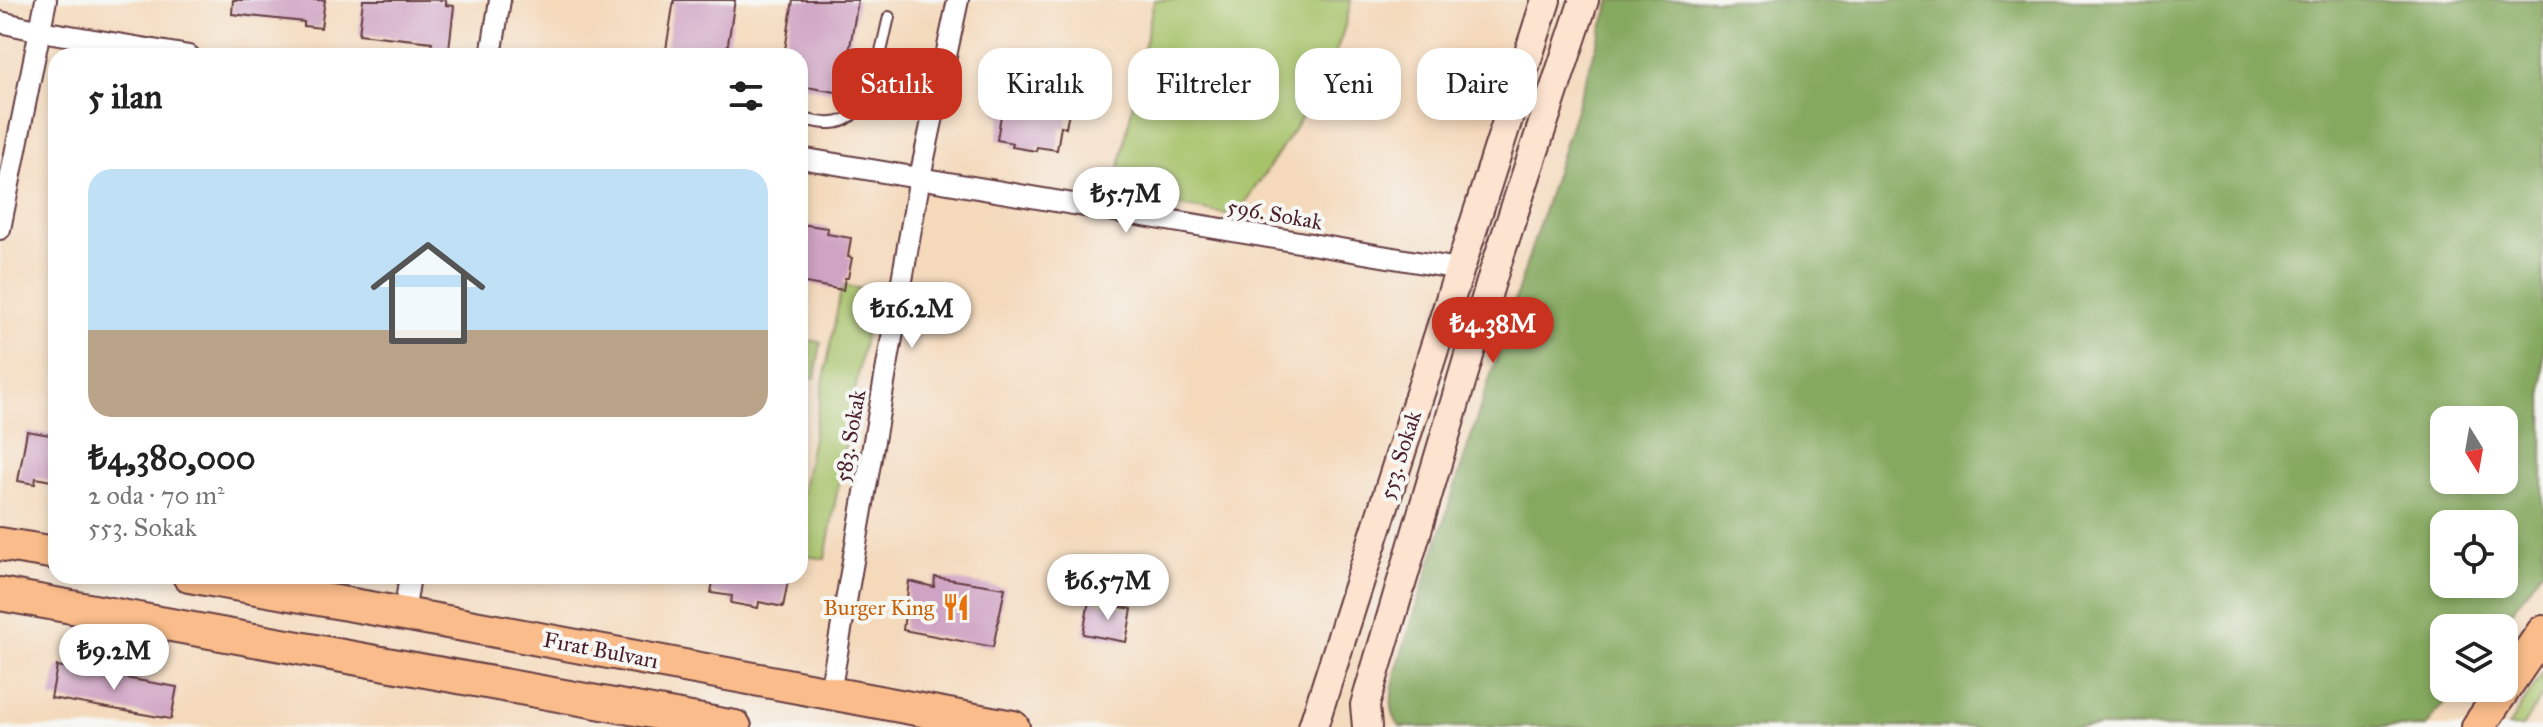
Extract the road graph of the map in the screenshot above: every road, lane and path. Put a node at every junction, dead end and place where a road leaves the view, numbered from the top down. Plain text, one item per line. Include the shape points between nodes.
1 (46, 0) edge
2 (500, 0) edge
3 (958, 0) edge
4 (1546, 0) edge
5 (1584, 0) edge
6 (889, 17) dead end
7 (0, 22) edge
8 (41, 31) junction
9 (142, 48) edge
10 (492, 48) edge
11 (808, 120) edge
12 (808, 159) edge
13 (920, 177) junction
14 (0, 229) edge
15 (1459, 269) junction
16 (0, 544) edge
17 (48, 552) edge
18 (234, 584) edge
19 (409, 584) edge
20 (0, 594) edge
21 (404, 614) junction
22 (2543, 632) edge
23 (830, 693) junction
24 (626, 717) edge
25 (735, 727) edge
26 (1013, 727) edge
27 (1313, 727) edge
28 (1367, 727) edge
29 (2478, 727) edge

1 - 8 street
2 - 10 street
3 - 13 street, 583. Sokak
4 - 15 main road, 553. Sokak
5 - 28 main road via 1466,364 1365,705
6 - 11 lane via 868,96 849,118 833,124
7 - 8 street
8 - 9 street
8 - 14 street
12 - 13 street, 596. Sokak
13 - 15 street, 596. Sokak
13 - 23 street, 583. Sokak
15 - 27 main road, 553. Sokak
16 - 17 main road
18 - 21 main road, Fırat Bulvarı
19 - 21 street
20 - 24 main road
21 - 23 main road, Fırat Bulvarı
22 - 29 main road
23 - 26 main road, Fırat Bulvarı
24 - 25 main road

